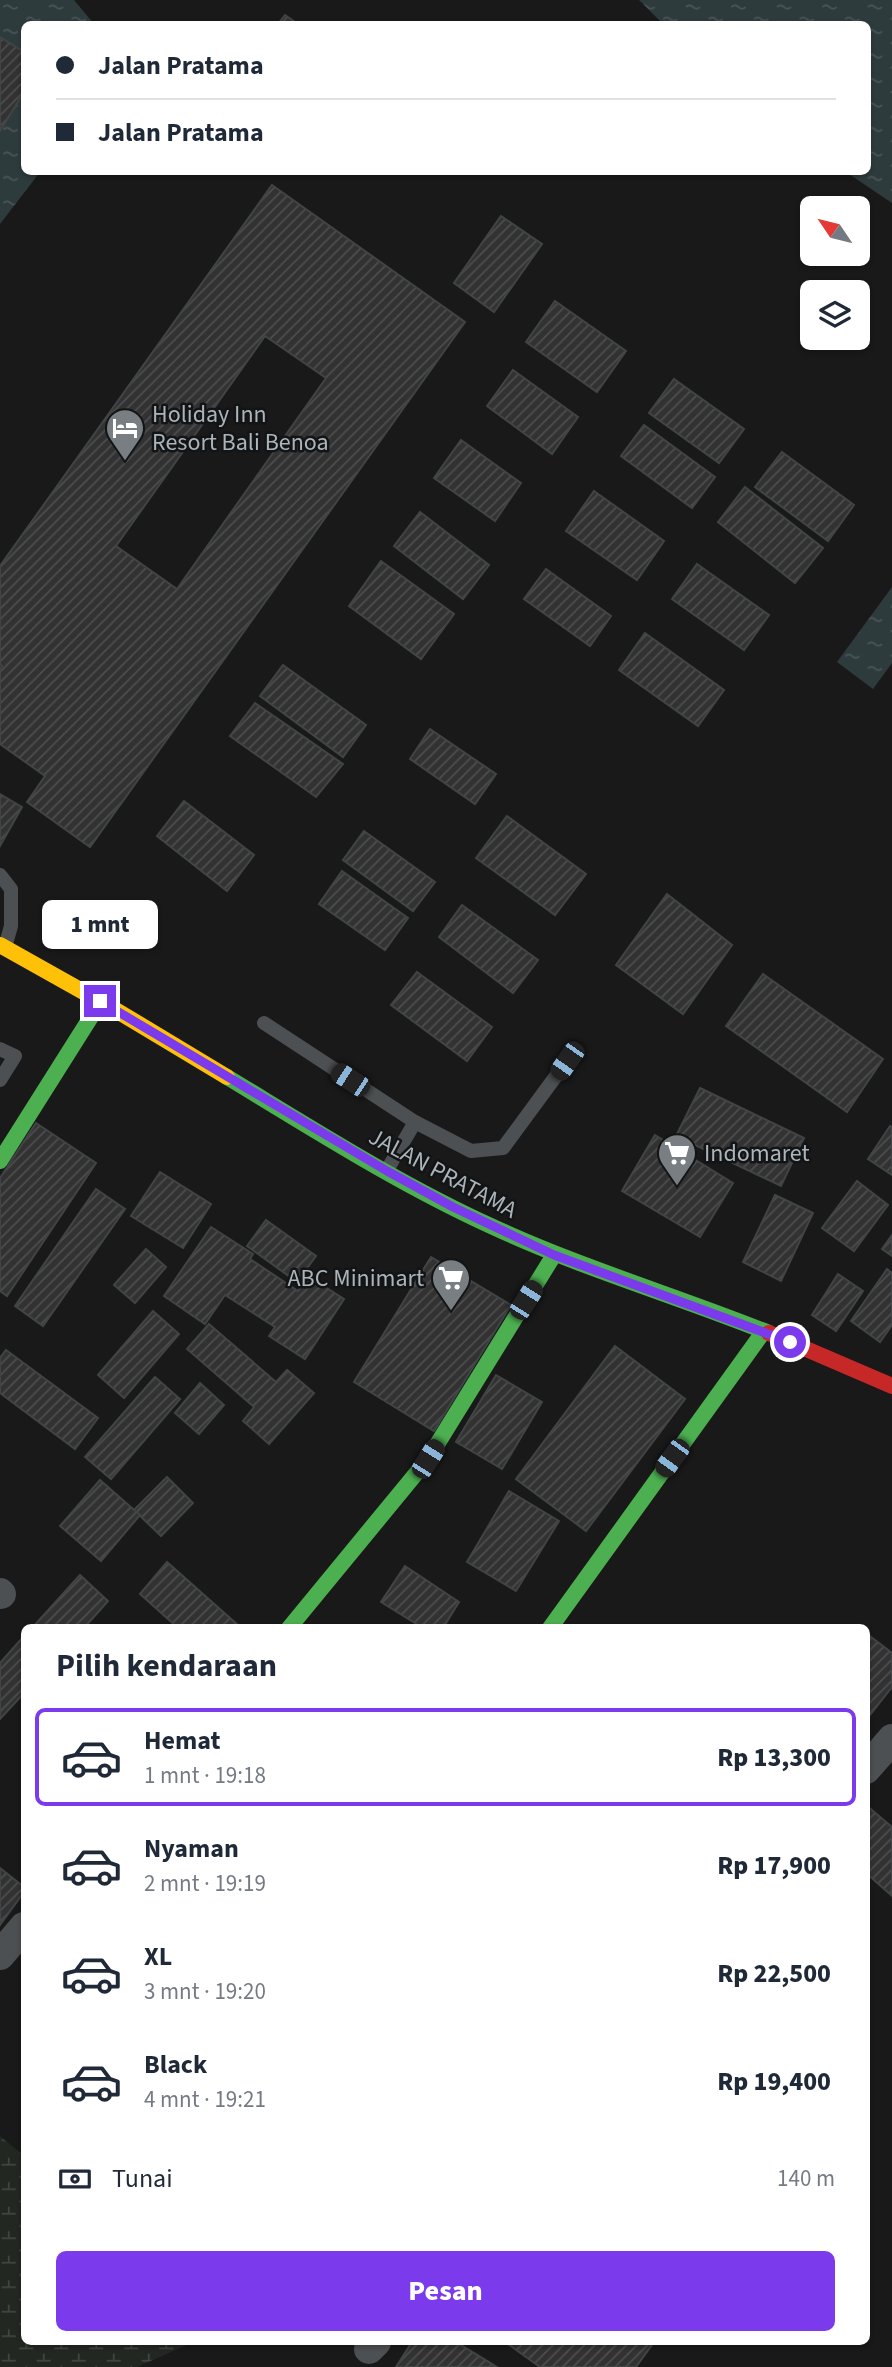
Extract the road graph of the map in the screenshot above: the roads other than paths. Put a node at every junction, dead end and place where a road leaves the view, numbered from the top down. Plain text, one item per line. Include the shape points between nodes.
1 (0, 875) edge
2 (3, 946) edge
3 (100, 1001) junction
4 (264, 1023) dead end
5 (0, 1049) edge
6 (567, 1061) dead end
7 (0, 1080) edge
8 (415, 1122) junction
9 (0, 1161) edge
10 (387, 1171) junction
11 (554, 1255) junction
12 (764, 1331) junction
13 (892, 1386) edge
14 (292, 1624) edge
15 (553, 1624) edge
16 (892, 1739) edge
17 (870, 1764) edge
18 (21, 1930) edge
19 (0, 1955) edge

1 - 2 lane via 11,889 11,926
2 - 3 street, JALAN PRATAMA
3 - 9 street
3 - 10 street, JALAN PRATAMA
4 - 8 lane
5 - 7 lane via 15,1056
6 - 8 lane via 503,1149 471,1151
8 - 10 lane
10 - 11 street, JALAN PRATAMA
11 - 12 street, JALAN PRATAMA
11 - 14 street via 428,1459
12 - 13 street, JALAN PRATAMA
12 - 15 street
16 - 17 street
18 - 19 street

